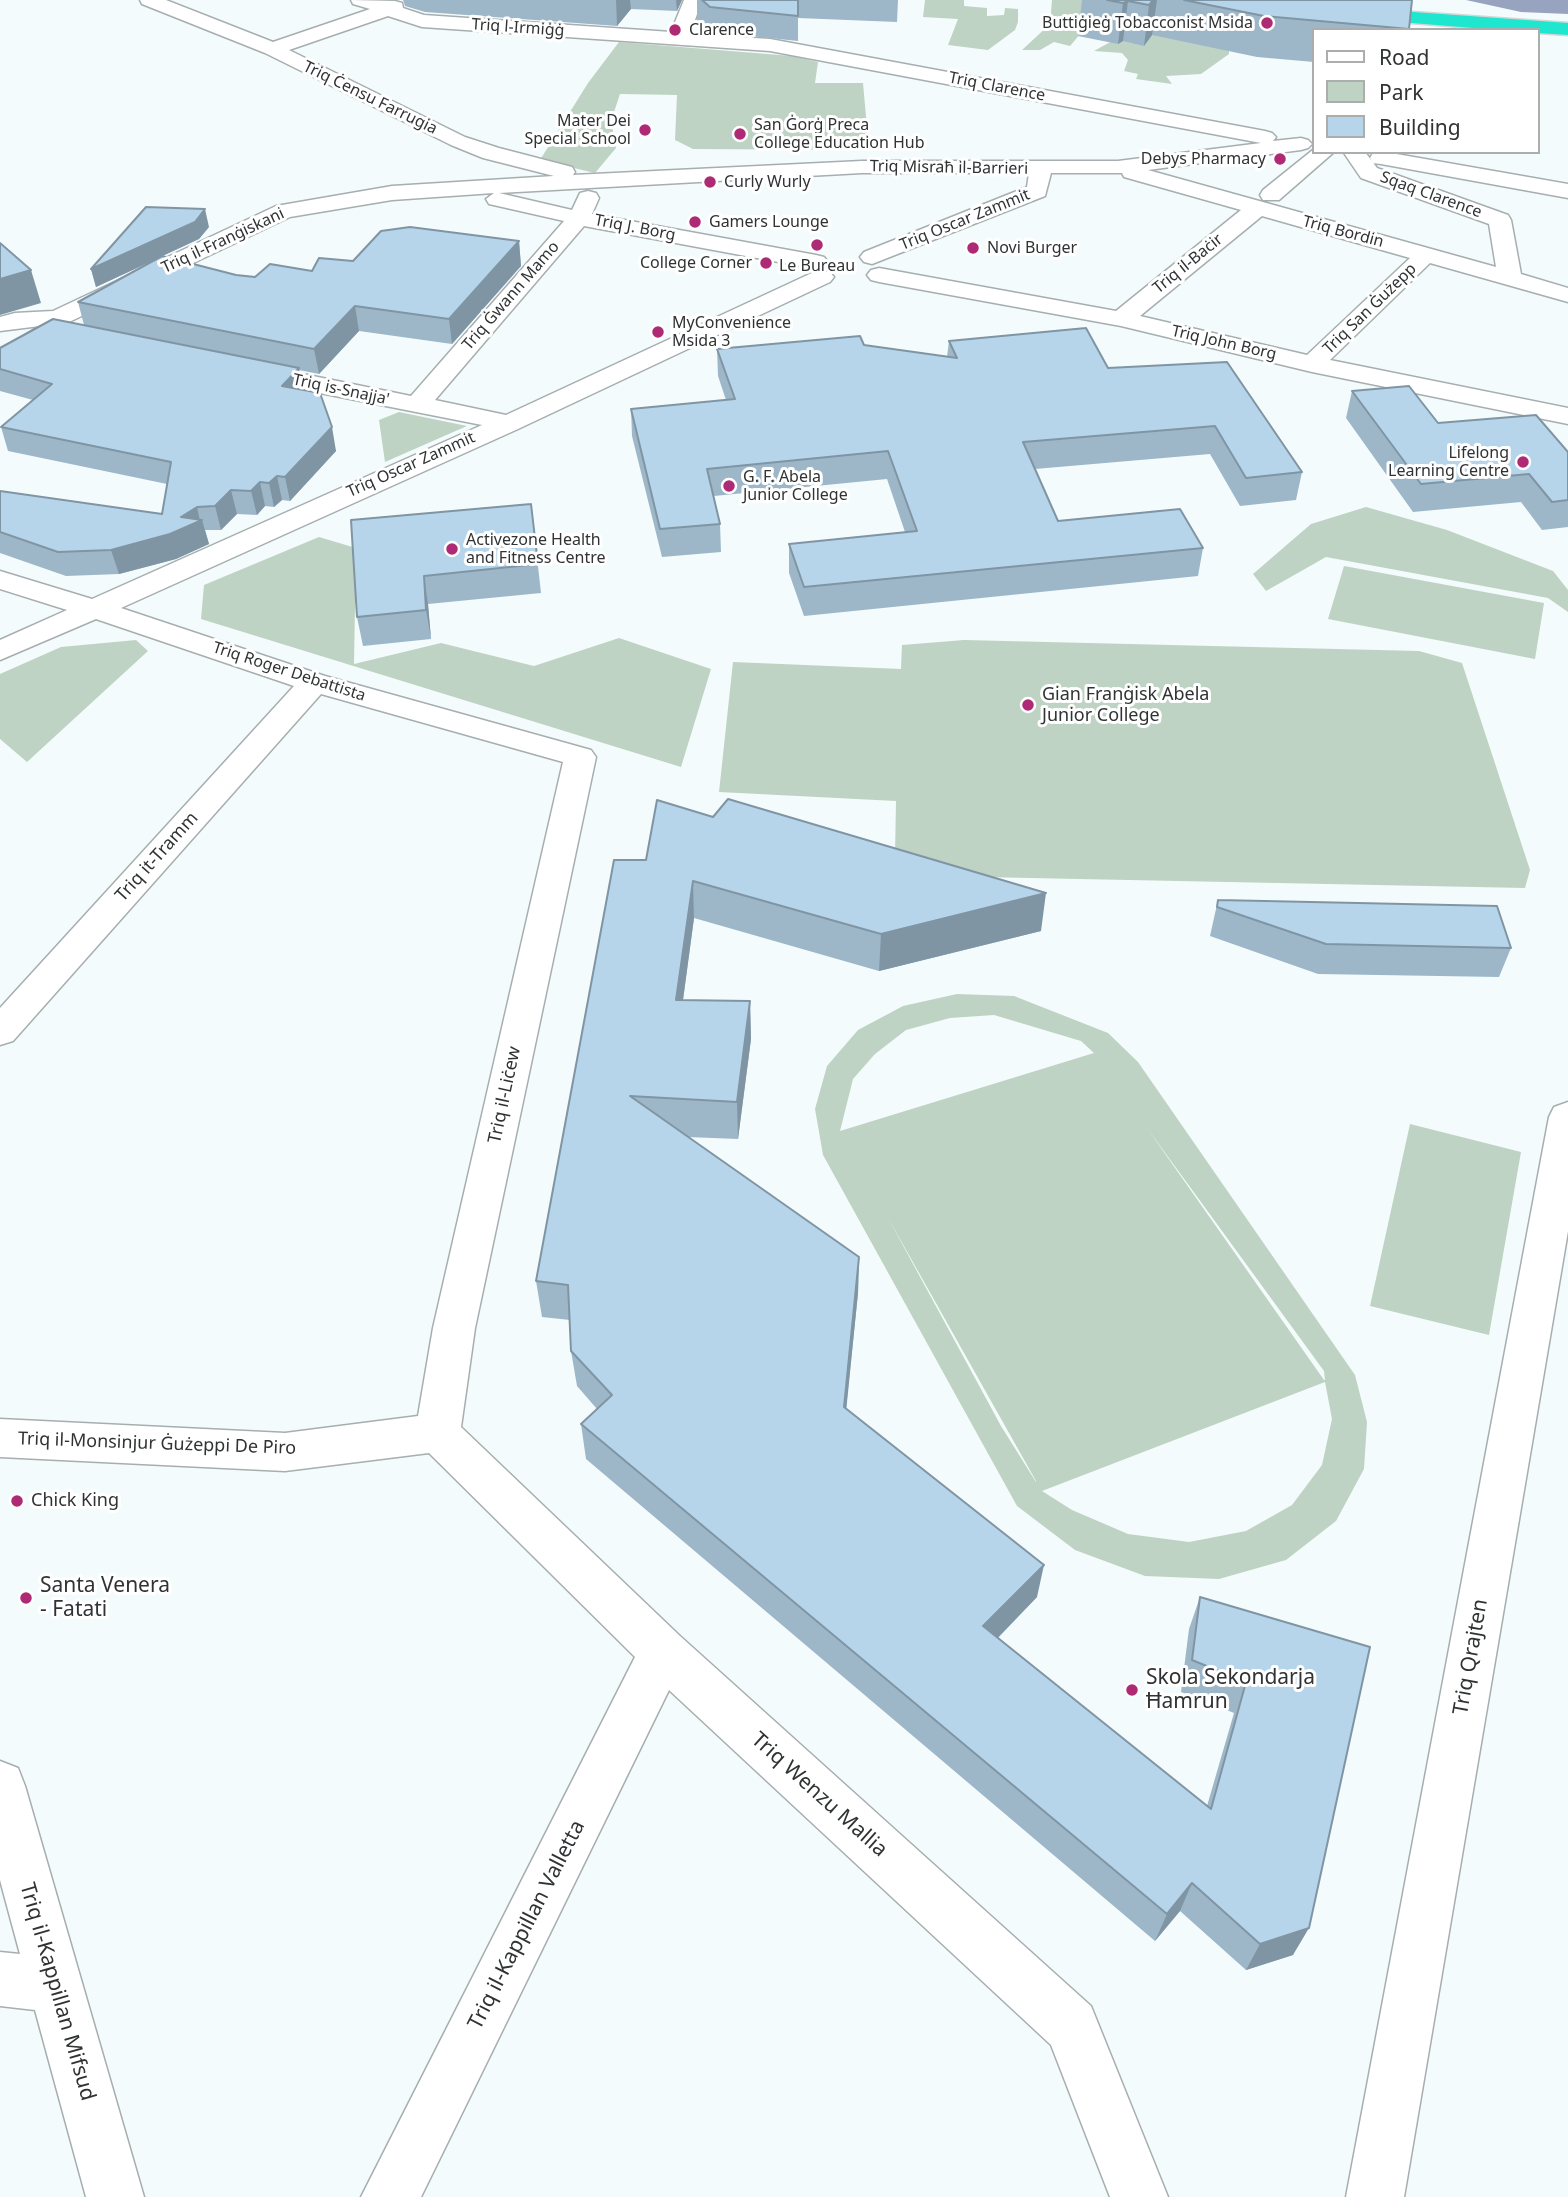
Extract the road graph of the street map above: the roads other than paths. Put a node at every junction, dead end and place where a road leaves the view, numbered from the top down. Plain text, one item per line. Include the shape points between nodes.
1 (149, 0) edge
2 (360, 0) edge
3 (413, 0) edge
4 (694, 0) edge
5 (1428, 0) edge
6 (388, 9) junction
7 (266, 26) dead end
8 (1401, 28) edge
9 (1466, 28) edge
10 (1518, 28) edge
11 (1568, 29) edge
12 (1540, 34) edge
13 (240, 35) junction
14 (1540, 35) edge
15 (679, 38) junction
16 (1568, 41) edge
17 (272, 48) junction
18 (1307, 145) edge
19 (1322, 154) edge
20 (1354, 154) edge
21 (1359, 154) edge
22 (1118, 167) junction
23 (1041, 169) junction
24 (596, 180) junction
25 (454, 190) junction
26 (1568, 191) edge
27 (1264, 202) junction
28 (579, 218) junction
29 (1427, 254) junction
30 (862, 259) junction
31 (834, 276) junction
32 (1510, 279) junction
33 (1568, 295) edge
34 (1121, 319) junction
35 (0, 324) edge
36 (54, 324) junction
37 (78, 336) edge
38 (0, 362) edge
39 (1312, 364) junction
40 (227, 366) edge
41 (416, 406) junction
42 (1568, 416) edge
43 (509, 422) junction
44 (0, 580) edge
45 (93, 608) junction
46 (0, 651) edge
47 (314, 683) junction
48 (580, 757) joint
49 (0, 1032) edge
50 (1568, 1117) edge
51 (438, 1433) junction
52 (0, 1438) edge
53 (663, 1652) junction
54 (0, 1786) edge
55 (0, 1979) edge
56 (54, 1985) junction
57 (1372, 2194) edge
58 (115, 2197) edge
59 (390, 2197) edge
60 (1139, 2197) edge

1 - 13 street, Triq Ċensu Farrugia
2 - 6 street, Triq l-Irmiġġ
3 - 6 street
4 - 15 street
5 - 10 highway
6 - 15 street, Triq l-Irmiġġ via 422,22
6 - 17 street
7 - 13 street
8 - 9 highway via 1337,17
11 - 12 highway
13 - 17 street, Triq Ċensu Farrugia
14 - 16 highway
15 - 18 street, Triq Clarence via 770,45
17 - 24 street, Triq Ċensu Farrugia via 458,141
18 - 22 street, Triq Misraħ il-Barrieri
19 - 27 street, Triq il-Baċir
20 - 32 street, Sqaq Clarence via 1369,173 1500,220
21 - 26 street
22 - 23 street, Triq Misraħ il-Barrieri
22 - 27 street, Triq Bordin
23 - 24 street, Triq Misraħ il-Barrieri via 862,167
23 - 30 street, Triq Oscar Zammit via 1037,191
24 - 25 street, Triq il-Franġiskani
24 - 28 street, Triq Ġwann Mamo
25 - 28 street, Triq J. Borg
25 - 36 street, Triq il-Franġiskani via 392,193 284,211
27 - 29 street, Triq Bordin
27 - 34 street, Triq il-Baċir
28 - 31 street, Triq J. Borg
28 - 41 street, Triq Ġwann Mamo
29 - 32 street, Triq Bordin
29 - 39 street, Triq San Ġużepp
30 - 31 street
30 - 31 street via 822,258
30 - 34 street, Triq John Borg
31 - 43 street, Triq Oscar Zammit
32 - 33 street, Triq Bordin
34 - 39 street, Triq John Borg
35 - 36 street via 15,320
36 - 37 street
36 - 38 street, Triq il-Franġiskani
39 - 42 street, Triq John Borg
40 - 41 street, Triq is-Snajja'
41 - 43 street, Triq is-Snajja'
43 - 45 street, Triq Oscar Zammit
44 - 45 street, Triq Roger Debattista
45 - 46 street, Triq Oscar Zammit
45 - 47 street, Triq Roger Debattista
47 - 48 street, Triq Roger Debattista
47 - 49 street, Triq it-Tramm
48 - 51 street, Triq il-Liċew via 454,1328
50 - 57 street, Triq Qrajten
51 - 52 street, Triq il-Monsinjur Ġużeppi De Piro via 285,1452
51 - 53 street, Triq Wenzu Mallia
53 - 59 street, Triq il-Kappillan Valletta
53 - 60 street, Triq Wenzu Mallia via 1071,2026
54 - 56 street, Triq il-Kappillan Mifsud
55 - 56 street
56 - 58 street, Triq il-Kappillan Mifsud

